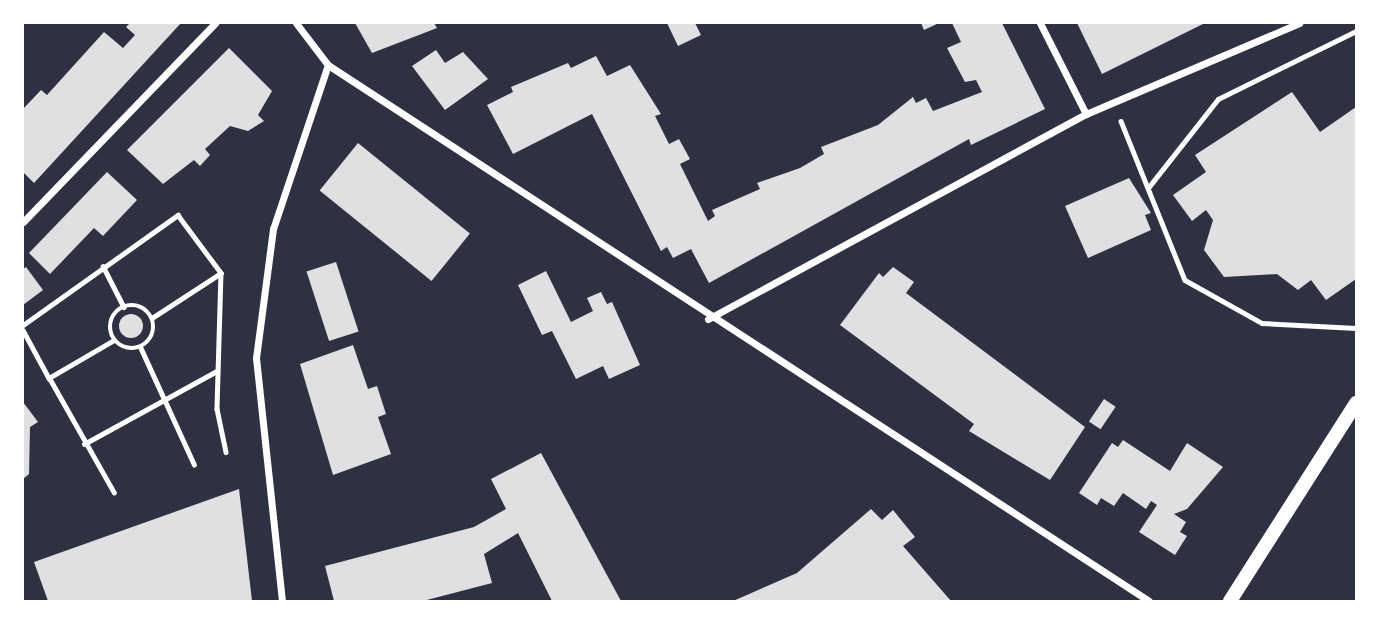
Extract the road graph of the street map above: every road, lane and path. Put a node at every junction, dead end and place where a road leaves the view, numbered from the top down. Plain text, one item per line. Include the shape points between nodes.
1 (215, 23) edge
2 (296, 23) edge
3 (1040, 23) edge
4 (1298, 23) edge
5 (1356, 31) edge
6 (328, 65) junction
7 (1114, 104) junction
8 (1086, 114) junction
9 (1148, 188) junction
10 (23, 222) edge
11 (103, 266) junction
12 (221, 273) junction
13 (124, 307) junction
14 (152, 318) junction
15 (708, 319) junction
16 (23, 328) edge
17 (1356, 328) edge
18 (114, 340) junction
19 (141, 348) junction
20 (217, 370) junction
21 (49, 378) junction
22 (167, 400) junction
23 (1356, 403) edge
24 (84, 444) junction
25 (226, 452) dead end
26 (194, 464) dead end
27 (114, 493) dead end
28 (282, 601) edge
29 (1149, 601) edge
30 (1230, 601) edge

1 - 10 street
2 - 6 street
3 - 8 street
4 - 7 street
5 - 9 path via 1218,99 1191,142
6 - 15 street
6 - 28 street via 273,229 256,358
7 - 8 street
7 - 9 path
8 - 15 street
9 - 17 path via 1185,280 1262,323
11 - 12 path via 178,215
11 - 13 path
11 - 16 path
12 - 14 path
12 - 20 path
13 - 14 path via 140,307
13 - 18 path via 111,319
14 - 19 path via 153,335
15 - 29 street
16 - 21 path
18 - 19 path via 126,349
18 - 21 path
19 - 22 path
20 - 22 path
20 - 25 path
21 - 24 path
22 - 24 path
22 - 26 path
23 - 30 main road
24 - 27 path

